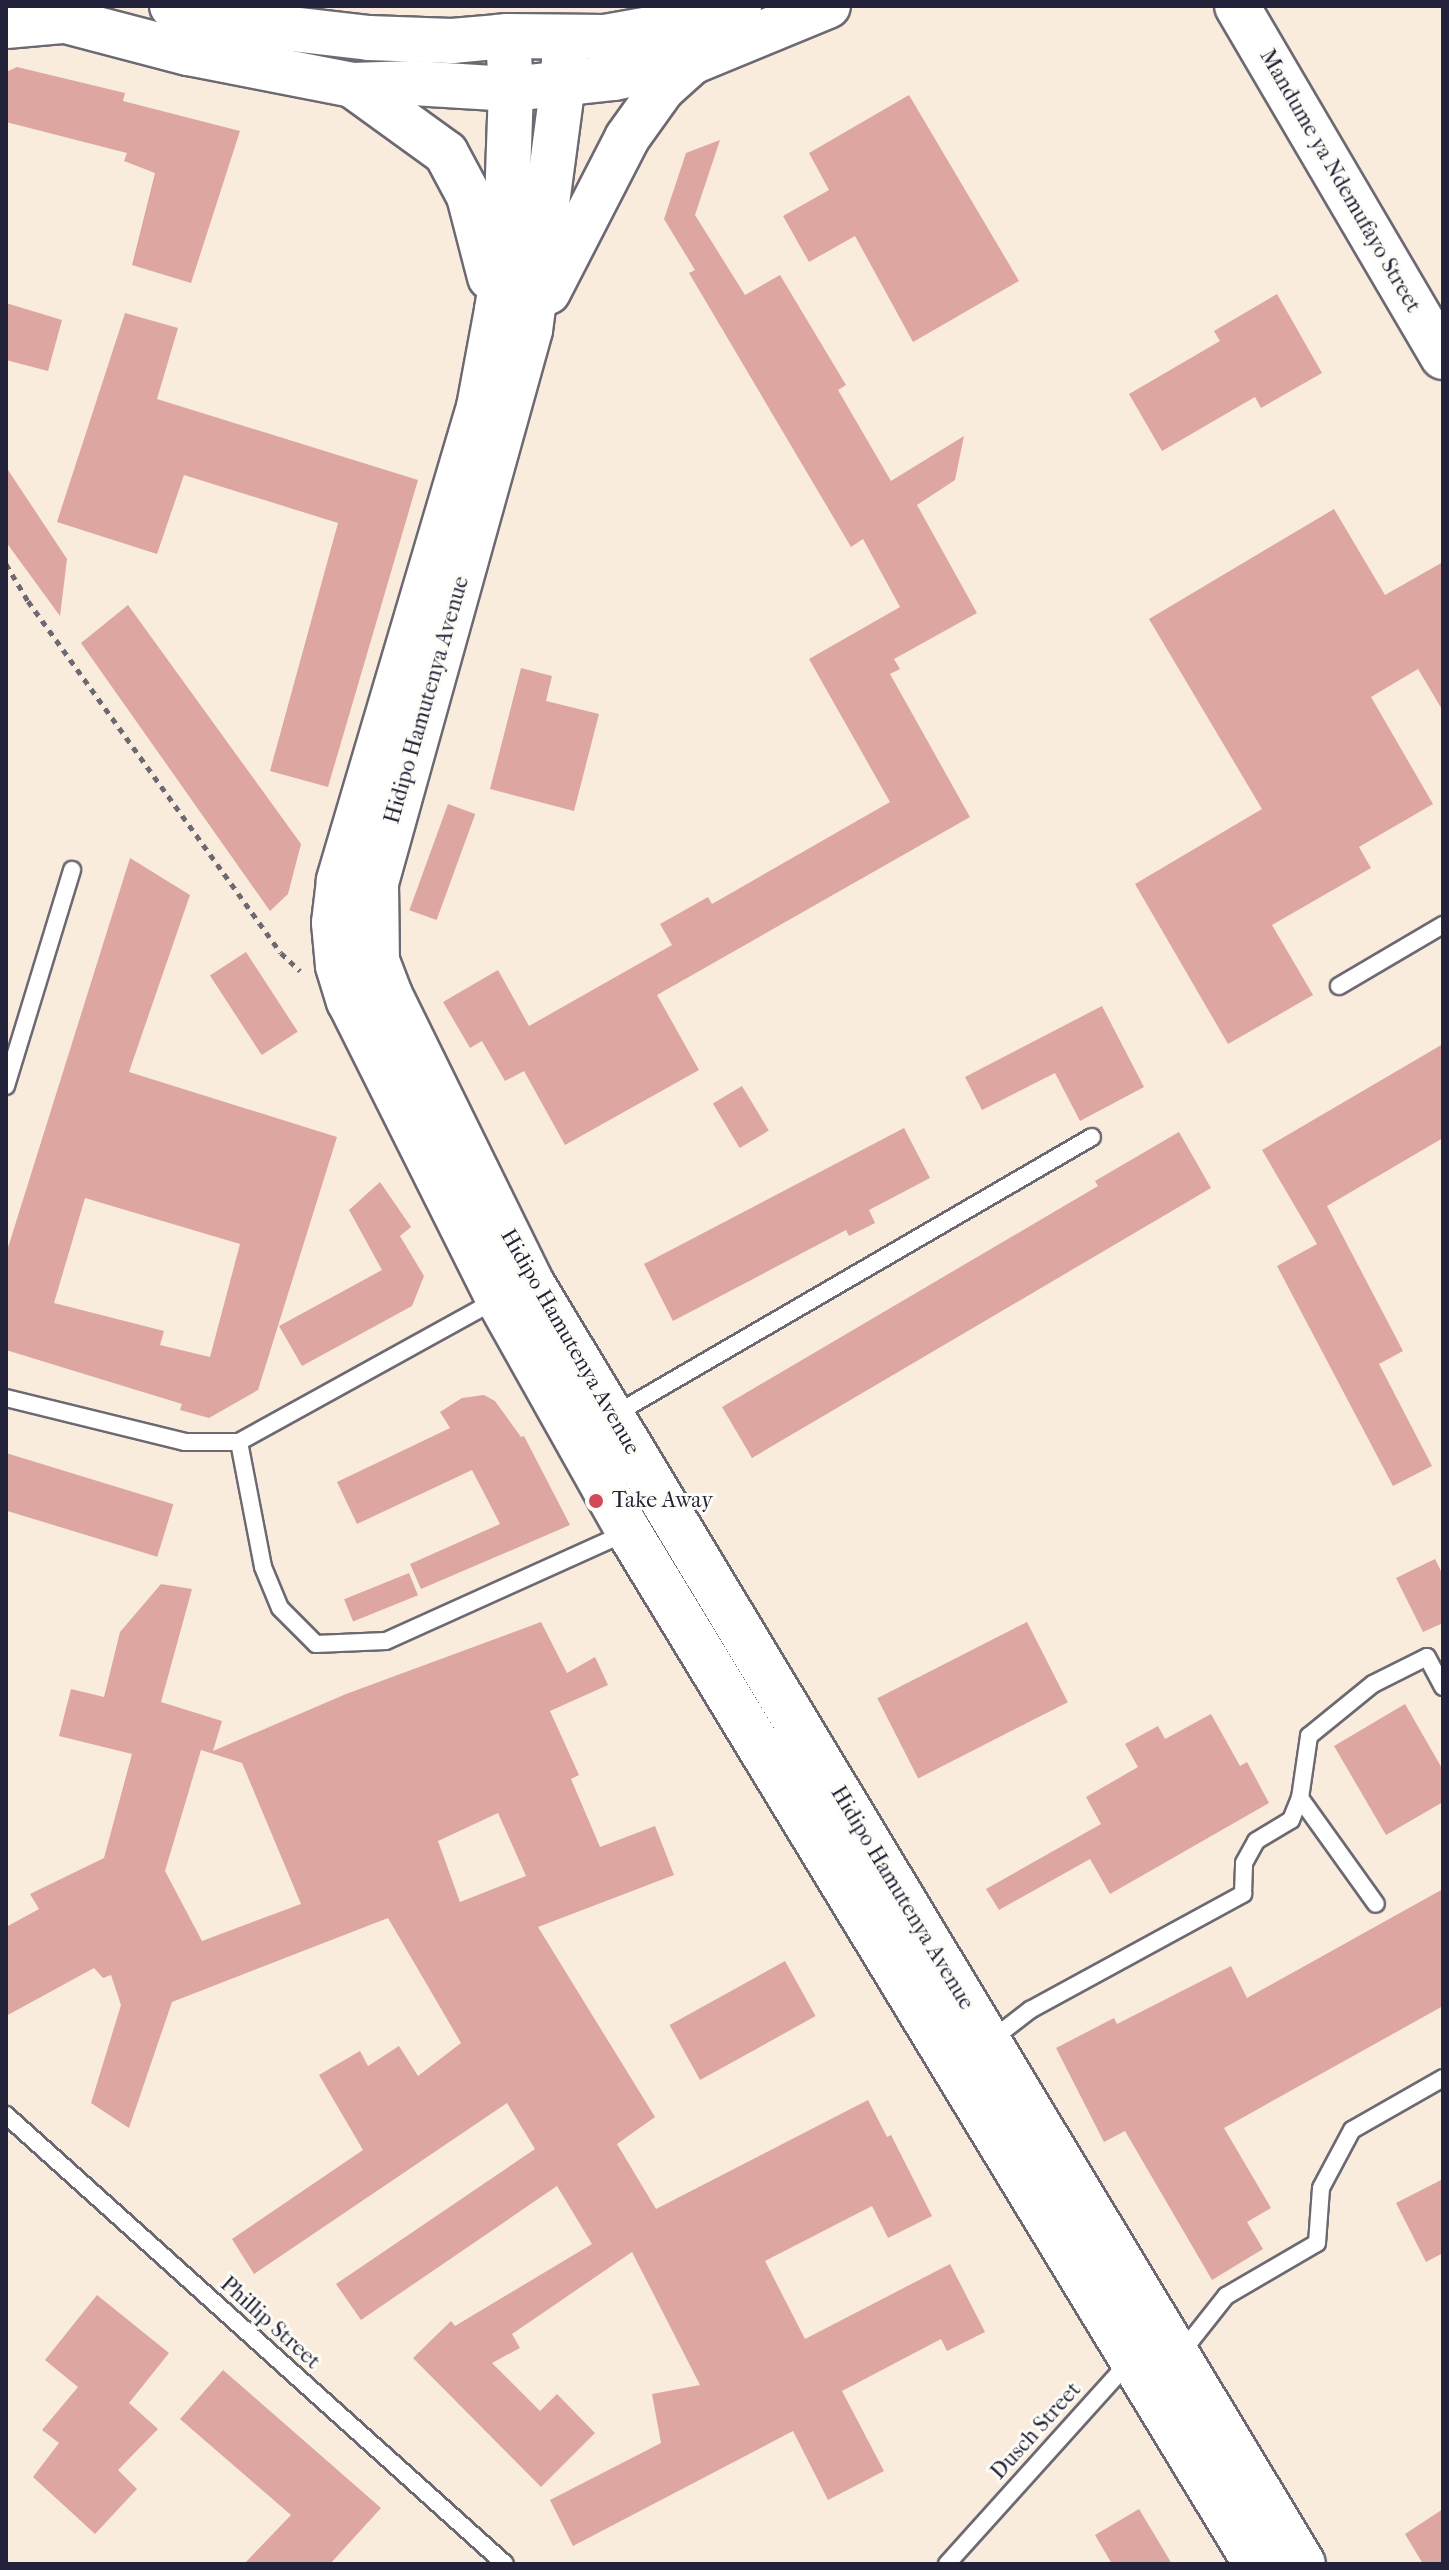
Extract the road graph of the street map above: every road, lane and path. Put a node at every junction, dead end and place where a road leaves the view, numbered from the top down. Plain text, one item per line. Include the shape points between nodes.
1 (11, 6) edge
2 (172, 6) edge
3 (739, 6) edge
4 (828, 6) edge
5 (1237, 6) edge
6 (62, 21) junction
7 (6, 26) edge
8 (508, 36) junction
9 (565, 37) junction
10 (692, 62) junction
11 (563, 83) junction
12 (352, 85) junction
13 (511, 89) junction
14 (513, 320) junction
15 (1443, 357) edge
16 (6, 564) edge
17 (72, 870) dead end
18 (1443, 925) edge
19 (1339, 986) dead end
20 (349, 1001) junction
21 (6, 1086) edge
22 (1092, 1137) dead end
23 (514, 1290) junction
24 (6, 1398) edge
25 (611, 1416) junction
26 (239, 1442) junction
27 (629, 1532) junction
28 (1443, 1687) edge
29 (1300, 1798) junction
30 (1376, 1904) dead end
31 (989, 2042) junction
32 (1443, 2078) edge
33 (6, 2115) edge
34 (1152, 2348) junction
35 (505, 2564) edge
36 (947, 2564) edge
37 (1256, 2564) edge
38 (1303, 2564) edge

1 - 6 street
2 - 8 street via 257,25 369,38 452,41
3 - 9 street via 650,29
4 - 10 street
5 - 15 street, Mandume ya Ndemufayo Street
6 - 7 street
6 - 12 street via 188,53
8 - 9 street
8 - 13 street, Hidipo Hamutenya Avenue
9 - 11 street, Hidipo Hamutenya Avenue
10 - 11 street
10 - 14 street via 662,89 627,138
11 - 13 street
11 - 14 street, Hidipo Hamutenya Avenue
12 - 13 street
12 - 14 street via 446,153 469,196
13 - 14 street, Hidipo Hamutenya Avenue via 505,261
14 - 20 street, Hidipo Hamutenya Avenue via 479,407 339,881 334,923 338,966
14 - 23 street, Hidipo Hamutenya Avenue via 376,883 374,919 377,961
16 - 20 path via 281,953 303,974
17 - 21 lane
18 - 19 lane
20 - 23 street, Hidipo Hamutenya Avenue
22 - 25 lane
23 - 25 street, Hidipo Hamutenya Avenue
23 - 26 lane
23 - 27 street, Hidipo Hamutenya Avenue
24 - 26 lane via 185,1442
25 - 31 street, Hidipo Hamutenya Avenue
26 - 27 lane via 263,1567 280,1608 316,1644 386,1641
27 - 34 street, Hidipo Hamutenya Avenue
28 - 29 lane via 1427,1657 1373,1684 1309,1736
29 - 30 lane
29 - 31 lane via 1291,1820 1256,1841 1244,1863 1243,1894 1030,2010
31 - 34 street, Hidipo Hamutenya Avenue
32 - 34 lane, Dusch Street via 1352,2130 1321,2188 1317,2243 1226,2296
33 - 35 lane, Phillip Street
34 - 36 lane, Dusch Street
34 - 37 street, Hidipo Hamutenya Avenue
34 - 38 street, Hidipo Hamutenya Avenue

